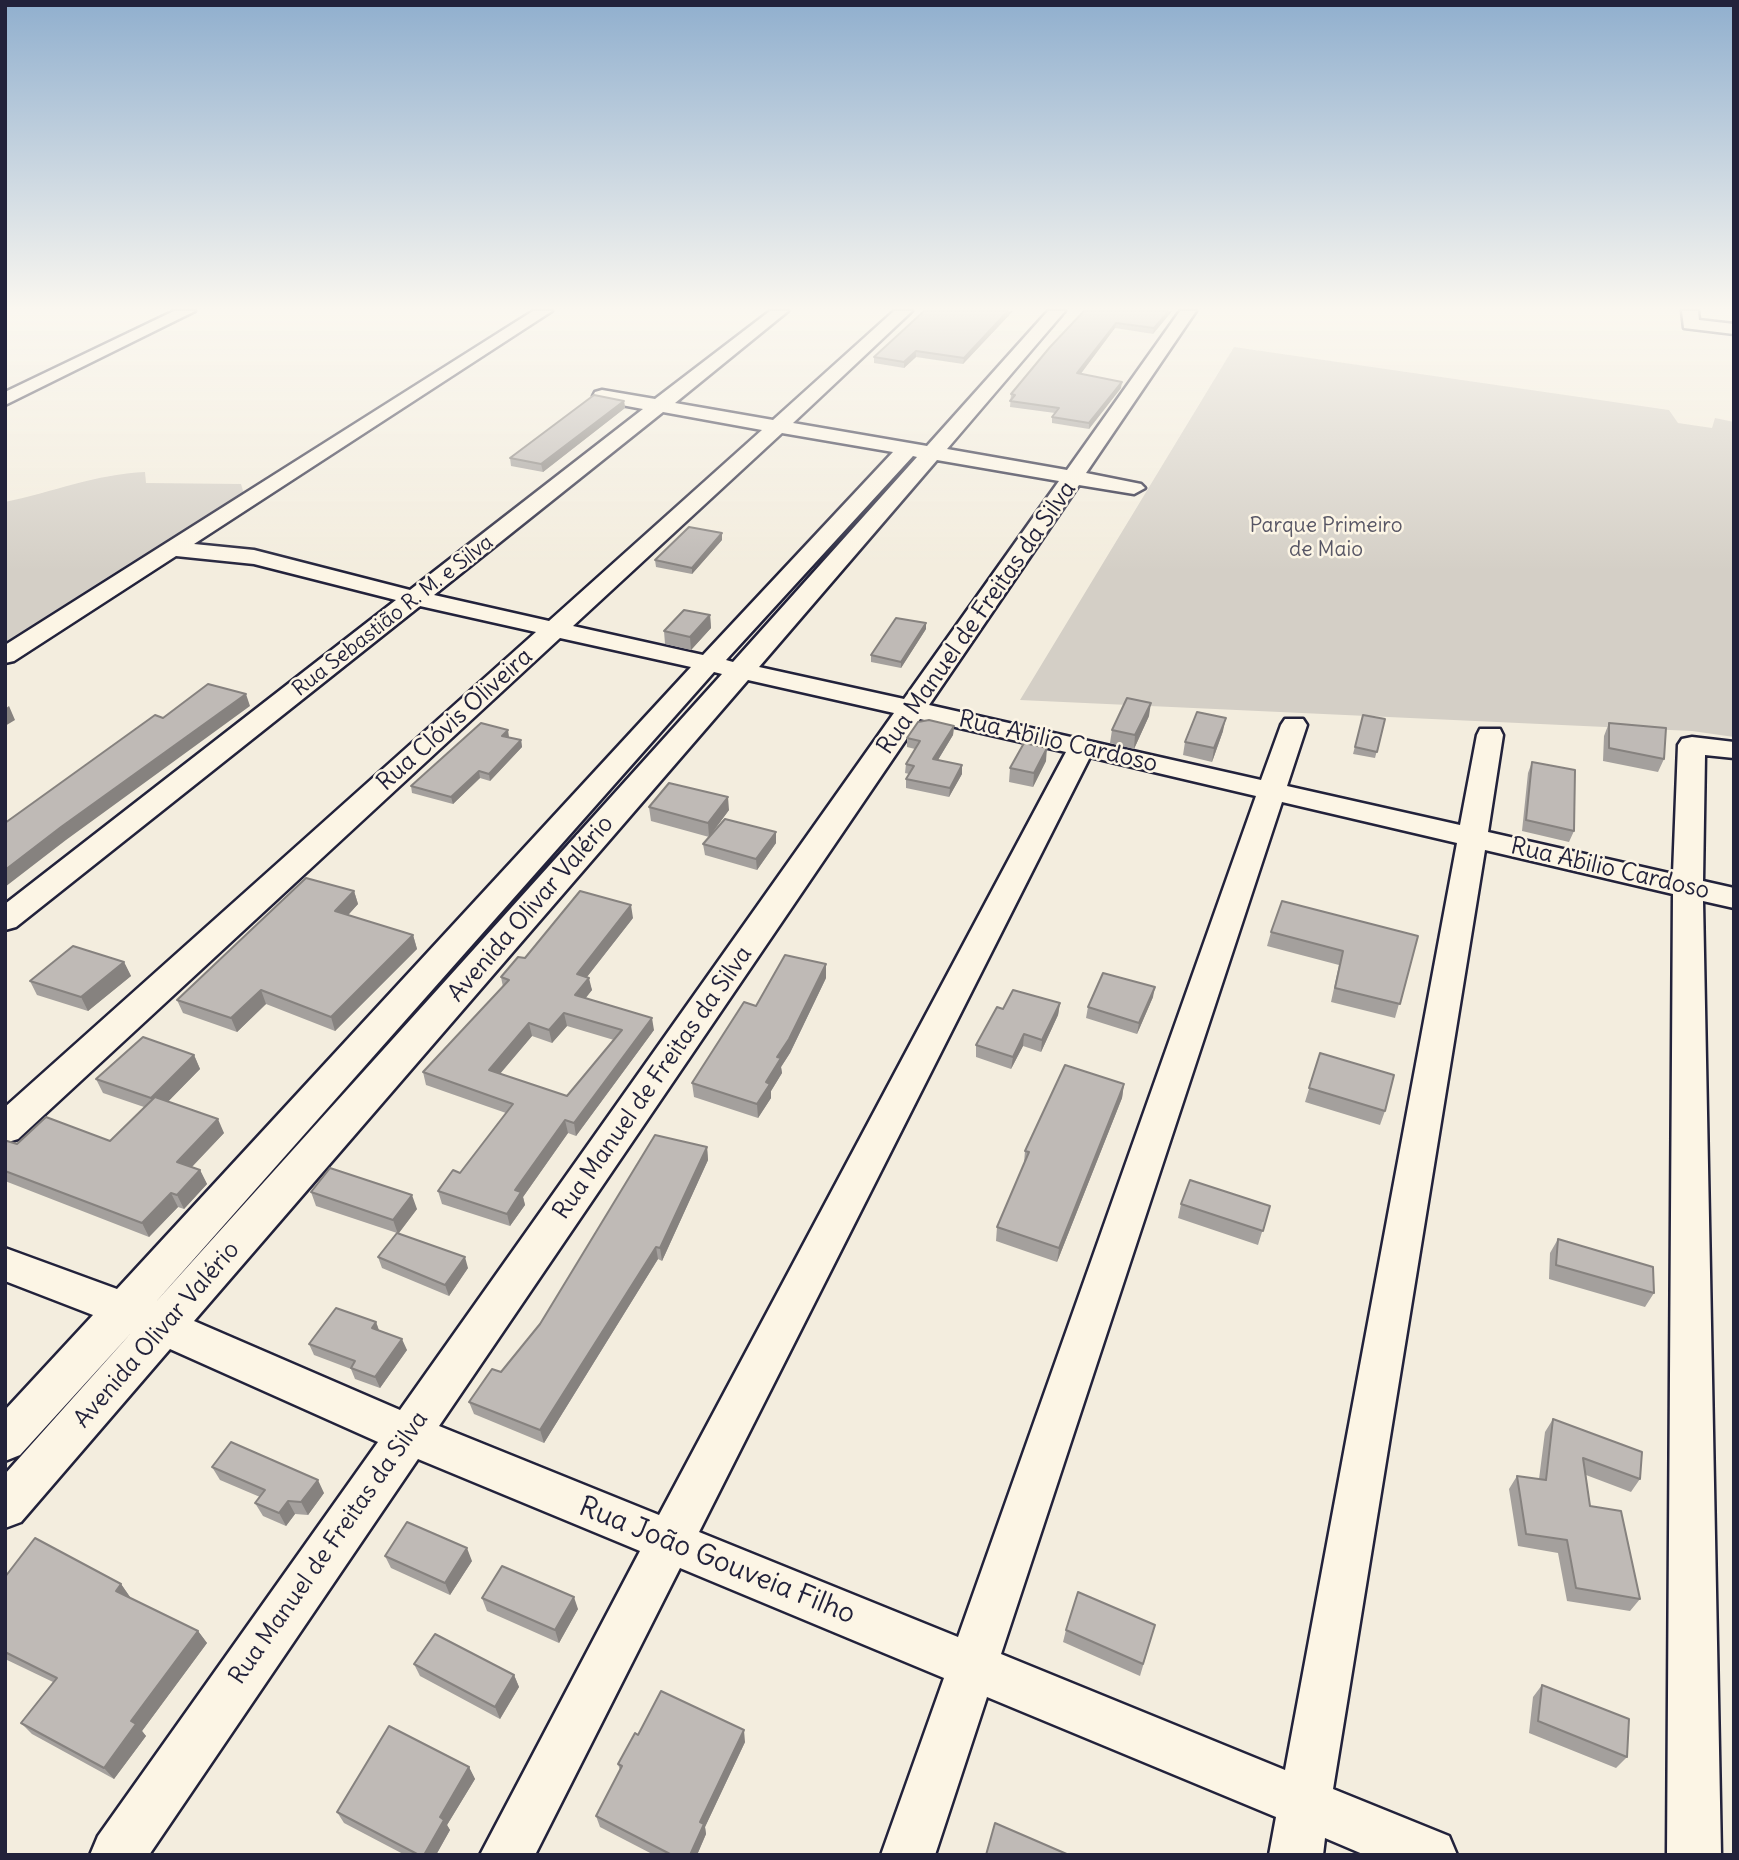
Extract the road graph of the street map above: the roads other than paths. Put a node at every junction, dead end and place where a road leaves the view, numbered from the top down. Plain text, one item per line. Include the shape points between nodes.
1 (408, 398) edge
2 (612, 398) edge
3 (669, 398) edge
4 (808, 398) edge
5 (963, 398) edge
6 (972, 398) edge
7 (1128, 398) edge
8 (659, 406) junction
9 (777, 426) junction
10 (920, 451) junction
11 (1073, 478) junction
12 (1134, 488) dead end
13 (171, 549) junction
14 (415, 598) junction
15 (554, 629) junction
16 (5, 656) edge
17 (709, 663) junction
18 (740, 671) junction
19 (915, 709) junction
20 (1294, 725) dead end
21 (1490, 735) dead end
22 (1082, 747) junction
23 (1734, 750) edge
24 (1272, 791) junction
25 (1472, 837) junction
26 (1688, 887) junction
27 (1734, 898) edge
28 (5, 920) edge
29 (5, 1129) edge
30 (5, 1264) edge
31 (144, 1319) junction
32 (408, 1434) junction
33 (5, 1441) edge
34 (5, 1507) edge
35 (670, 1541) junction
36 (973, 1667) junction
37 (1305, 1803) junction
38 (117, 1855) edge
39 (507, 1855) edge
40 (908, 1855) edge
41 (1296, 1855) edge
42 (1430, 1855) edge
43 (1693, 1855) edge

1 - 13 street
2 - 8 street
3 - 8 street, Rua Sebastião R. M. e Silva
4 - 9 street, Rua Clóvis Oliveira
5 - 10 street
6 - 10 street, Avenida Olivar Valério
7 - 11 street, Rua Manuel de Freitas da Silva
8 - 9 street
8 - 14 street, Rua Sebastião R. M. e Silva
9 - 10 street
9 - 15 street, Rua Clóvis Oliveira
10 - 11 street
10 - 17 street
10 - 18 street, Avenida Olivar Valério
11 - 12 street
11 - 19 street, Rua Manuel de Freitas da Silva
13 - 14 street, Rua Abilio Cardoso via 254,557
13 - 16 street
14 - 15 street, Rua Abilio Cardoso
14 - 28 street, Rua Sebastião R. M. e Silva
15 - 17 street, Rua Abilio Cardoso
15 - 29 street, Rua Clóvis Oliveira
17 - 18 street, Rua Abilio Cardoso
17 - 31 street
18 - 19 street, Rua Abilio Cardoso
18 - 31 street, Avenida Olivar Valério
19 - 22 street, Rua Abilio Cardoso
19 - 32 street, Rua Manuel de Freitas da Silva
20 - 24 street
21 - 25 street
22 - 24 street, Rua Abilio Cardoso
22 - 35 street
23 - 26 street via 1692,745
24 - 25 street, Rua Abilio Cardoso
24 - 36 street
25 - 26 street, Rua Abilio Cardoso
25 - 37 street
26 - 27 street, Rua Abilio Cardoso
26 - 43 street
30 - 31 street, Rua João Gouveia Filho
31 - 32 street, Rua João Gouveia Filho
31 - 33 street
31 - 34 street, Avenida Olivar Valério
32 - 35 street, Rua João Gouveia Filho
32 - 38 street, Rua Manuel de Freitas da Silva
35 - 36 street, Rua João Gouveia Filho
35 - 39 street
36 - 37 street, Rua João Gouveia Filho
36 - 40 street
37 - 41 street
37 - 42 street, Rua João Gouveia Filho

